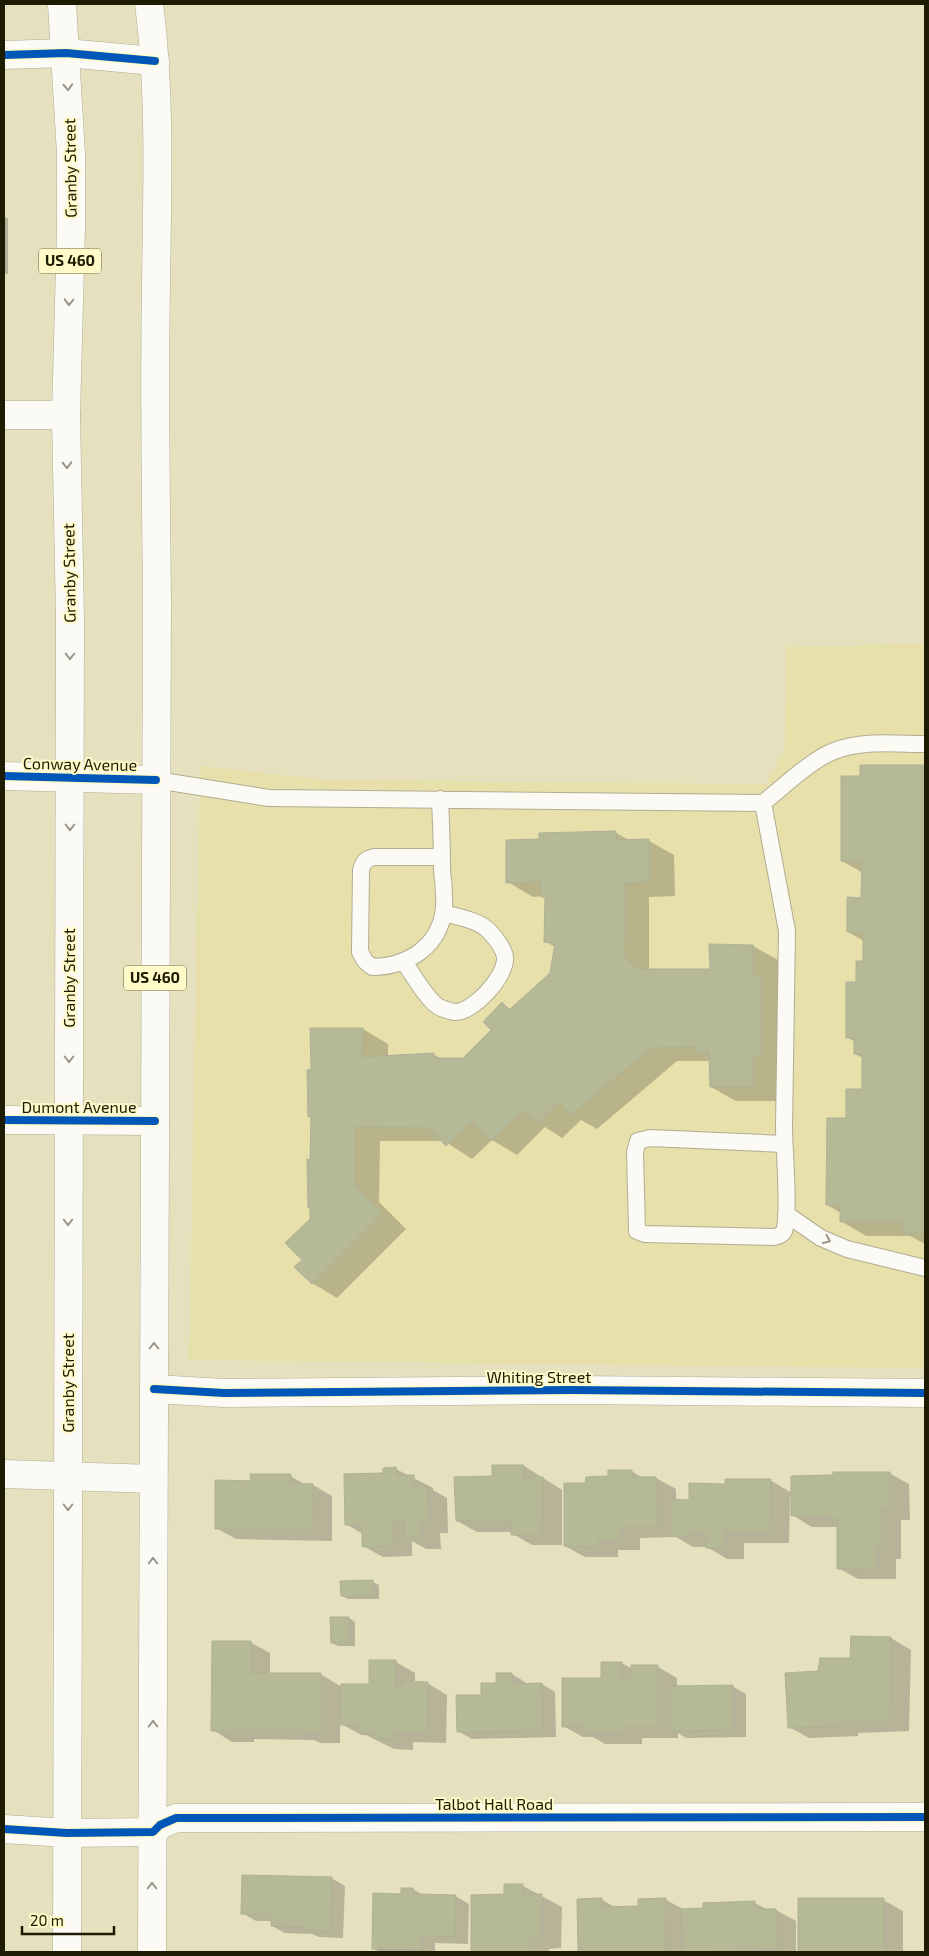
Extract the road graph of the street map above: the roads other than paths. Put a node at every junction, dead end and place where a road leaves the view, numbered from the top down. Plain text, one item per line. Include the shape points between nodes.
1 (62, 4) edge
2 (149, 4) edge
3 (66, 53) junction
4 (4, 55) edge
5 (155, 61) junction
6 (66, 414) junction
7 (4, 415) edge
8 (925, 744) edge
9 (4, 776) edge
10 (70, 778) junction
11 (156, 780) junction
12 (440, 799) junction
13 (763, 803) junction
14 (442, 857) junction
15 (444, 913) junction
16 (404, 962) junction
17 (4, 1120) edge
18 (69, 1120) junction
19 (154, 1121) junction
20 (784, 1144) junction
21 (786, 1214) junction
22 (925, 1268) edge
23 (154, 1389) junction
24 (925, 1393) edge
25 (4, 1474) edge
26 (68, 1476) junction
27 (153, 1479) junction
28 (925, 1817) edge
29 (4, 1829) edge
30 (153, 1832) junction
31 (67, 1833) junction
32 (67, 1952) edge
33 (152, 1952) edge

1 - 3 main road, Granby Street / US 460
2 - 5 main road, US 460
3 - 4 main road
3 - 5 main road
3 -> 6 main road, Granby Street / US 460 via 71,154
5 - 11 main road, US 460
6 - 7 main road
6 -> 10 main road, Granby Street / US 460
8 - 13 lane via 860,745 834,751 820,758
9 - 10 main road, Conway Avenue
10 - 11 main road, Conway Avenue
10 -> 18 main road, Granby Street / US 460
11 - 12 lane via 269,798
11 - 19 main road, US 460
12 - 13 lane
12 - 14 lane
13 - 20 lane via 787,931
14 - 15 lane
14 - 16 lane via 374,857 363,863 360,952 372,967
15 - 16 lane via 438,932 426,949
15 - 16 lane via 475,922 498,942 505,957 498,980 472,1006 454,1012 438,1006
17 - 18 main road, Dumont Avenue
18 - 19 main road, Dumont Avenue
18 -> 26 main road, Granby Street / US 460
23 -> 19 main road, US 460
20 - 21 lane
20 - 21 lane via 650,1138 638,1141 635,1152 635,1224 637,1231 644,1234 774,1237 784,1231
21 -> 22 lane via 821,1238 847,1249
23 - 24 main road, Whiting Street via 224,1393 572,1390
23 - 27 main road, US 460
25 - 26 main road
26 - 27 main road
26 -> 31 main road, Granby Street / US 460
30 -> 27 main road, US 460
28 - 30 main road, Talbot Hall Road via 176,1818
29 - 31 main road
30 - 31 main road
33 -> 30 main road, US 460
31 - 32 main road, Granby Street / US 460

